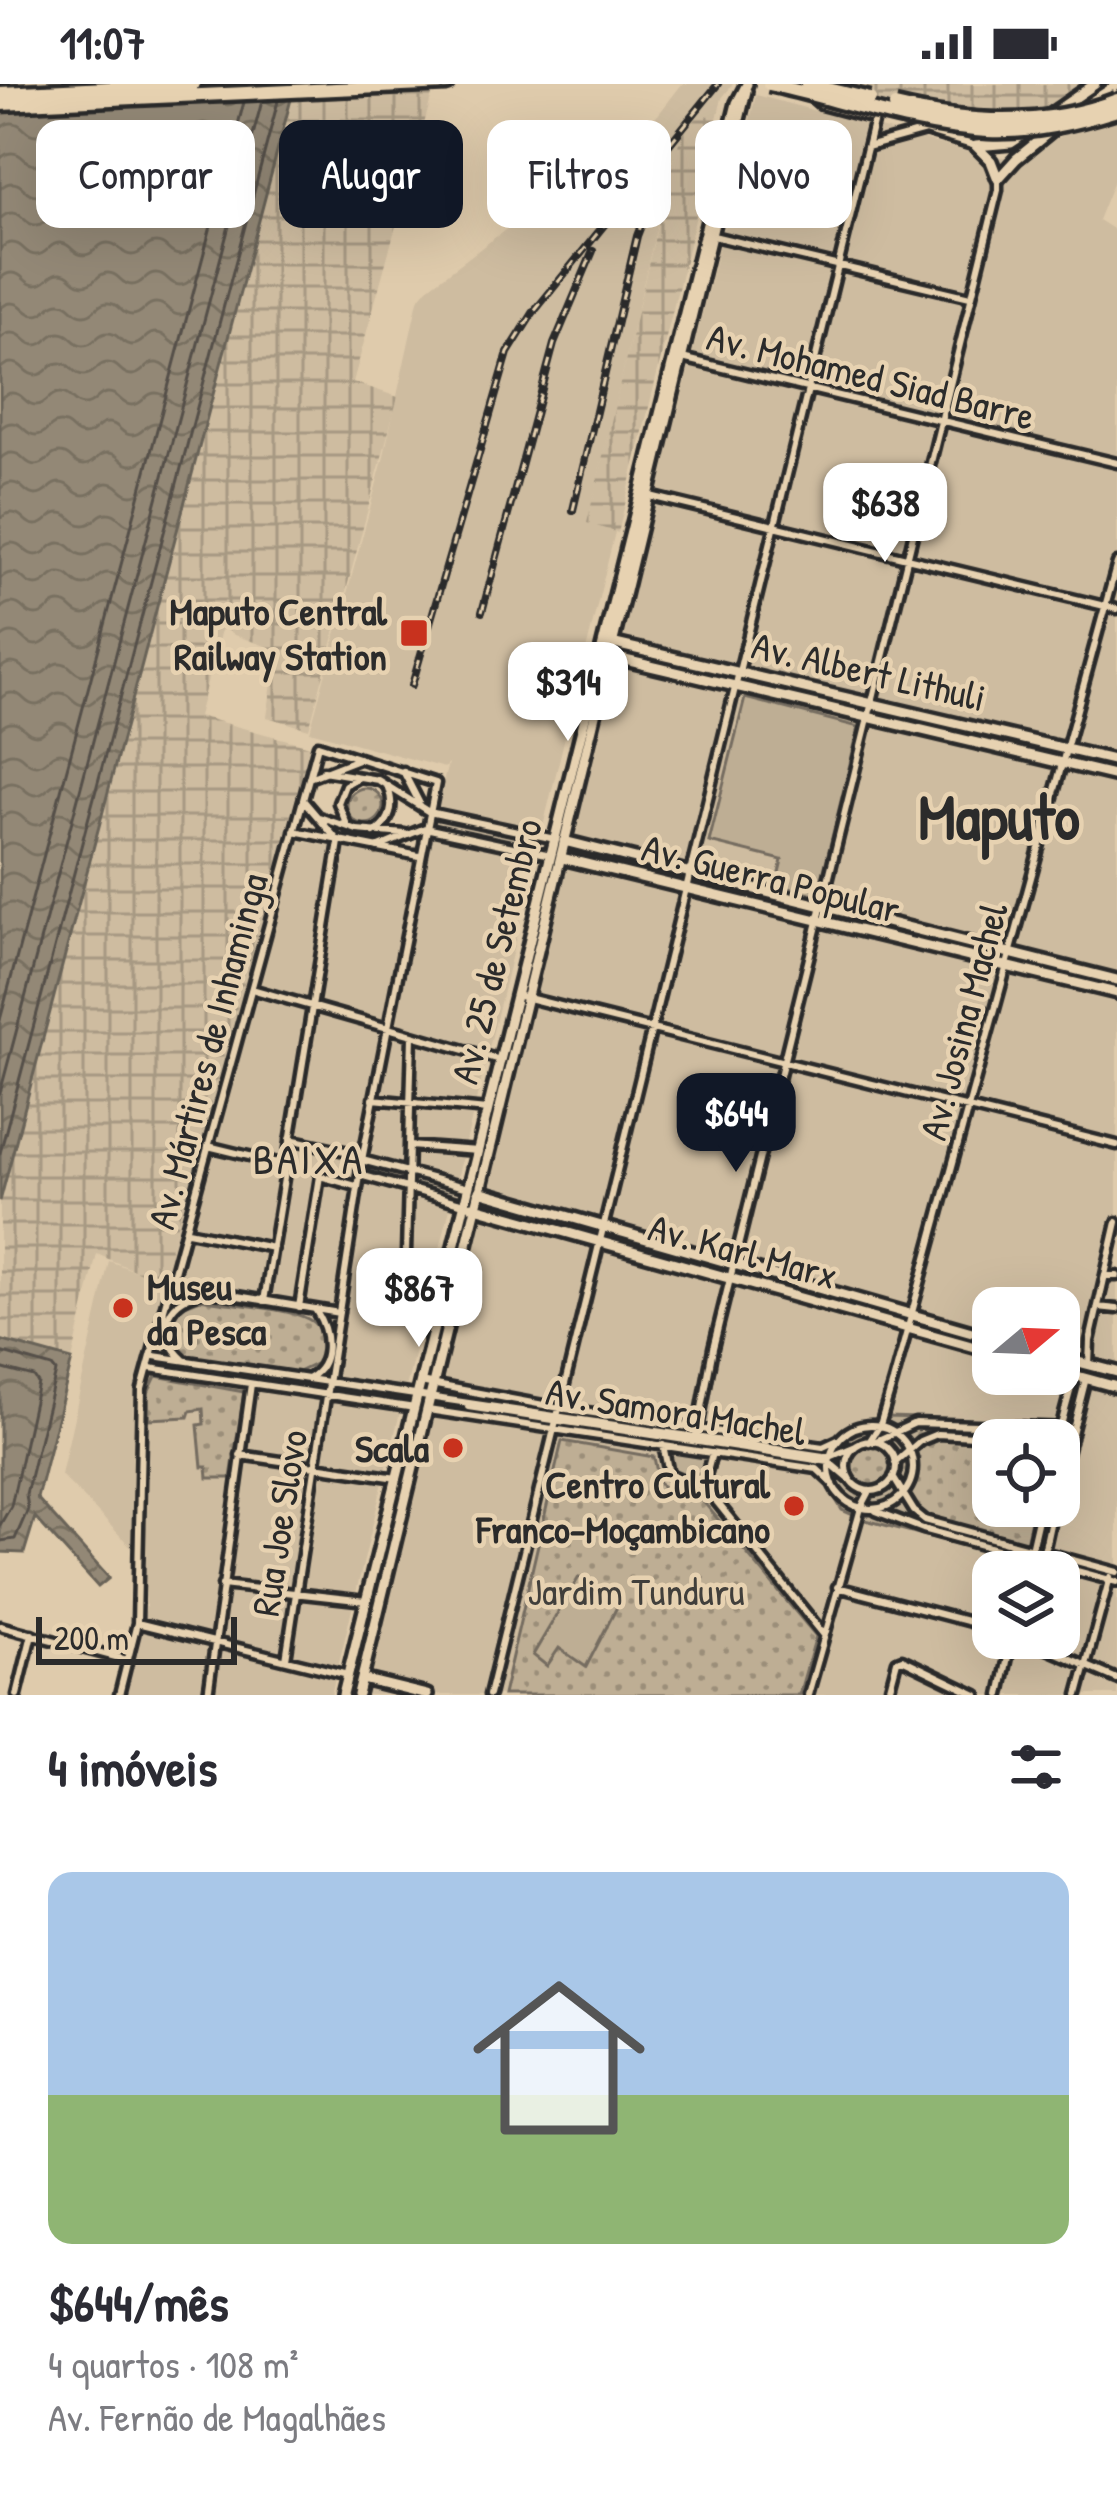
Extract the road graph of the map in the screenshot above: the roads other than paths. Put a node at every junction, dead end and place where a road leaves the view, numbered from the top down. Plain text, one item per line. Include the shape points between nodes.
1 (193, 84) edge
2 (447, 84) edge
3 (769, 84) edge
4 (803, 84) edge
5 (1095, 84) edge
6 (1117, 85) edge
7 (0, 93) edge
8 (1117, 100) edge
9 (0, 104) edge
10 (1117, 110) edge
11 (976, 146) junction
12 (867, 147) junction
13 (998, 179) junction
14 (709, 236) junction
15 (837, 268) junction
16 (971, 298) junction
17 (682, 358) junction
18 (808, 388) junction
19 (939, 421) junction
20 (1117, 463) edge
21 (650, 496) junction
22 (775, 528) junction
23 (908, 559) junction
24 (1117, 563) edge
25 (1105, 606) junction
26 (1117, 609) edge
27 (611, 643) junction
28 (608, 656) junction
29 (740, 672) junction
30 (736, 687) junction
31 (872, 703) junction
32 (869, 718) junction
33 (1065, 747) junction
34 (361, 758) junction
35 (1117, 760) edge
36 (1060, 762) junction
37 (323, 771) junction
38 (403, 771) junction
39 (1117, 776) edge
40 (361, 777) junction
41 (309, 778) junction
42 (386, 785) junction
43 (303, 800) junction
44 (420, 805) junction
45 (429, 812) junction
46 (315, 816) junction
47 (425, 827) junction
48 (350, 828) junction
49 (294, 831) junction
50 (374, 833) junction
51 (411, 834) junction
52 (561, 840) junction
53 (339, 842) junction
54 (377, 848) junction
55 (419, 856) junction
56 (556, 856) junction
57 (689, 876) junction
58 (686, 888) junction
59 (822, 909) junction
60 (820, 922) junction
61 (1008, 960) junction
62 (1117, 980) edge
63 (254, 989) junction
64 (1117, 992) edge
65 (522, 996) junction
66 (311, 1006) junction
67 (387, 1028) junction
68 (654, 1028) junction
69 (412, 1036) junction
70 (500, 1060) junction
71 (784, 1063) junction
72 (373, 1099) junction
73 (410, 1102) junction
74 (969, 1106) junction
75 (488, 1110) junction
76 (290, 1139) junction
77 (1117, 1145) edge
78 (208, 1146) junction
79 (408, 1146) junction
80 (478, 1150) junction
81 (363, 1157) junction
82 (286, 1165) junction
83 (408, 1172) junction
84 (360, 1175) junction
85 (358, 1187) junction
86 (407, 1189) junction
87 (474, 1190) junction
88 (470, 1206) junction
89 (1117, 1222) edge
90 (604, 1229) junction
91 (186, 1230) junction
92 (600, 1243) junction
93 (272, 1248) junction
94 (406, 1253) dead end
95 (734, 1265) junction
96 (1105, 1276) junction
97 (1117, 1276) edge
98 (731, 1279) junction
99 (172, 1286) junction
100 (205, 1291) junction
101 (264, 1300) junction
102 (1098, 1306) junction
103 (299, 1307) junction
104 (314, 1309) junction
105 (1117, 1310) edge
106 (339, 1313) junction
107 (911, 1314) junction
108 (907, 1327) junction
109 (972, 1332) edge
110 (972, 1346) edge
111 (154, 1356) junction
112 (193, 1363) junction
113 (1080, 1363) edge
114 (1083, 1364) junction
115 (150, 1368) junction
116 (252, 1372) junction
117 (1117, 1372) edge
118 (1080, 1377) joint
119 (306, 1379) junction
120 (328, 1382) junction
121 (420, 1382) junction
122 (250, 1383) junction
123 (434, 1384) junction
124 (1117, 1387) edge
125 (326, 1395) junction
126 (416, 1401) junction
127 (429, 1403) junction
128 (558, 1418) junction
129 (972, 1424) edge
130 (880, 1425) junction
131 (893, 1430) junction
132 (697, 1431) junction
133 (972, 1435) edge
134 (661, 1436) junction
135 (711, 1440) junction
136 (838, 1440) junction
137 (872, 1442) junction
138 (856, 1446) junction
139 (910, 1449) junction
140 (712, 1452) junction
141 (240, 1455) junction
142 (830, 1459) junction
143 (895, 1463) junction
144 (316, 1464) junction
145 (893, 1477) junction
146 (397, 1478) junction
147 (849, 1479) junction
148 (700, 1481) junction
149 (833, 1484) junction
150 (870, 1491) junction
151 (904, 1494) junction
152 (861, 1508) junction
153 (873, 1509) junction
154 (920, 1517) junction
155 (914, 1526) junction
156 (1018, 1551) edge
157 (1021, 1551) edge
158 (1080, 1567) edge
159 (1114, 1576) edge
160 (222, 1585) junction
161 (837, 1587) junction
162 (296, 1592) junction
163 (366, 1601) junction
164 (972, 1622) edge
165 (137, 1623) junction
166 (0, 1625) edge
167 (32, 1634) junction
168 (824, 1635) junction
169 (215, 1641) junction
170 (286, 1659) junction
171 (1008, 1659) edge
172 (1072, 1659) edge
173 (128, 1660) junction
174 (1086, 1665) junction
175 (348, 1675) junction
176 (362, 1679) junction
177 (1117, 1679) edge
178 (892, 1693) edge
179 (17, 1695) edge
180 (119, 1695) edge
181 (208, 1695) edge
182 (343, 1695) edge
183 (358, 1695) edge
184 (427, 1695) edge
185 (489, 1695) edge
186 (808, 1695) edge
187 (977, 1695) edge
188 (1000, 1695) edge
189 (1078, 1695) edge

1 - 7 highway
2 - 9 highway
3 - 10 highway, bridge via 989,131 1053,127
4 - 8 highway, bridge via 989,121 1077,113
4 - 12 street via 821,105 874,119
5 - 11 main road via 1011,143
6 - 13 main road
11 - 12 street via 925,131
11 - 13 main road
12 - 15 street
13 - 16 street
14 - 14 main road, Av. 25 de Setembro via 737,103 747,84
14 - 15 street
14 - 17 main road, Av. 25 de Setembro
14 - 27 main road, Av. 25 de Setembro
15 - 16 street
15 - 18 street
16 - 19 street
17 - 18 street, Av. Mohamed Siad Barre
17 - 21 main road, Av. 25 de Setembro
18 - 19 street, Av. Mohamed Siad Barre
18 - 22 street
19 - 20 street, Av. Mohamed Siad Barre
19 - 23 street
21 - 22 street
21 - 27 main road, Av. 25 de Setembro
22 - 23 street
22 - 29 street
23 - 25 street
23 - 31 street
24 - 25 street, Av. Josina Machel
25 - 26 street
25 - 33 street, Av. Josina Machel
27 - 28 main road, Av. 25 de Setembro
27 - 29 main road, Av. Albert Lithuli
28 - 30 main road, Av. Albert Lithuli
28 - 52 main road, Av. 25 de Setembro
29 - 30 street
29 - 31 main road, Av. Albert Lithuli
30 - 32 main road, Av. Albert Lithuli
30 - 57 street
31 - 32 street
31 - 33 main road, Av. Albert Lithuli
32 - 36 main road, Av. Albert Lithuli
32 - 59 street
33 - 35 main road, Av. Albert Lithuli
33 - 36 street, Av. Josina Machel
34 - 37 street
34 - 38 street
34 - 41 street via 318,745
36 - 39 main road, Av. Albert Lithuli
36 - 61 street, Av. Josina Machel
37 - 40 street, Av. Guerra Popular
37 - 41 street
38 - 44 street, Av. Guerra Popular
38 - 45 street, Rua Joe Slovo via 436,783
40 - 42 street, Av. Guerra Popular
40 - 48 street via 345,785 338,803
41 - 43 street, Av. Mártires de Inhaminga
42 - 44 street, Av. Guerra Popular
42 - 50 street via 391,812
43 - 46 street
43 - 49 street, Av. Mártires de Inhaminga
44 - 45 street, Av. Guerra Popular
45 - 47 street, Rua Joe Slovo
45 - 52 street, Av. Guerra Popular
46 - 48 street
46 - 53 street
47 - 51 street
47 - 55 street, Rua Joe Slovo
47 - 56 street, Av. Guerra Popular
48 - 50 street
49 - 53 street
49 - 63 street, Av. Mártires de Inhaminga
50 - 51 street
51 - 54 street
52 - 56 main road, Av. 25 de Setembro
52 - 57 main road, Av. Guerra Popular
53 - 54 street
53 - 66 street
54 - 55 street
55 - 67 street, Rua Joe Slovo
56 - 58 main road, Av. Guerra Popular
56 - 65 main road, Av. 25 de Setembro
57 - 58 street
57 - 59 main road, Av. Guerra Popular
58 - 60 main road, Av. Guerra Popular
58 - 68 street
59 - 60 street
59 - 61 main road, Av. Guerra Popular
60 - 61 main road, Av. Guerra Popular
60 - 71 street
61 - 62 main road, Av. Guerra Popular
61 - 64 main road, Av. Guerra Popular
61 - 74 street, Av. Josina Machel
63 - 66 street
63 - 78 street, Av. Mártires de Inhaminga
65 - 68 street
65 - 70 main road, Av. 25 de Setembro
65 - 87 main road, Av. 25 de Setembro
66 - 67 street
66 - 76 street
67 - 69 street
67 - 72 street, Rua Joe Slovo
68 - 71 street
68 - 90 street
69 - 70 street
69 - 73 street
70 - 75 main road, Av. 25 de Setembro
71 - 74 street
71 - 95 street
72 - 73 street
72 - 81 street, Rua Joe Slovo
73 - 75 street
73 - 79 street
74 - 77 street
74 - 107 street, Av. Josina Machel
75 - 80 main road, Av. 25 de Setembro
76 - 81 street
76 - 82 street
78 - 82 street
78 - 91 street, Av. Mártires de Inhaminga
79 - 80 street
79 - 83 street
80 - 87 main road, Av. 25 de Setembro
81 - 83 street
81 - 84 street, Rua Joe Slovo
82 - 93 street
83 - 86 street
83 - 87 street
84 - 85 street, Rua Joe Slovo
84 - 86 street
85 - 103 street via 320,1176
85 - 106 street, Rua Joe Slovo
86 - 88 street
86 - 94 street
87 - 88 main road
87 - 90 main road, Av. Karl Marx
88 - 92 main road, Av. Karl Marx
88 - 121 main road
88 - 123 main road
89 - 96 street
90 - 92 street
90 - 95 main road, Av. Karl Marx
91 - 93 street
91 - 99 street, Av. Mártires de Inhaminga
92 - 98 main road, Av. Karl Marx
92 - 128 street
93 - 101 street
95 - 98 street
95 - 107 main road, Av. Karl Marx
96 - 97 street
96 - 102 street
98 - 108 main road, Av. Karl Marx
98 - 132 street
99 - 100 street
99 - 111 street, Av. Mártires de Inhaminga
100 - 101 street
100 - 112 street via 182,1298 165,1321 170,1346
101 - 103 street
102 - 105 street
102 - 114 street
103 - 104 street
104 - 106 street
104 - 119 street via 326,1352 321,1370
106 - 120 street, Rua Joe Slovo
107 - 108 street, Av. Josina Machel
107 - 109 main road, Av. Karl Marx
108 - 110 main road, Av. Karl Marx
108 - 130 street, Av. Josina Machel
111 - 112 street
111 - 115 street, Av. Mártires de Inhaminga
112 - 116 street
113 - 114 main road
114 - 117 main road
114 - 118 street
115 - 122 street
115 - 165 street, Av. Mártires de Inhaminga via 142,1389
116 - 119 street
116 - 122 street
118 - 124 main road
119 - 120 street
120 - 125 street, Rua Joe Slovo
120 - 126 street
121 - 123 street, Av. Samora Machel
121 - 126 main road
122 - 125 street
122 - 141 street
123 - 127 main road
123 - 128 street, Av. Samora Machel
125 - 126 street
125 - 144 street, Rua Joe Slovo
126 - 127 street
126 - 146 main road
127 - 128 street
127 - 128 street, Av. Samora Machel
127 - 176 main road
128 - 132 street, Av. Samora Machel
128 - 134 street, Av. Samora Machel
128 - 134 street
128 - 185 street
129 - 131 street
130 - 131 street
130 - 136 street, Av. Samora Machel via 861,1425
130 - 137 street, Av. Josina Machel
131 - 137 street
131 - 139 street
132 - 134 street
132 - 135 street
132 - 136 street, Av. Samora Machel via 823,1447
133 - 139 street via 944,1433
134 - 135 street, Av. Samora Machel
134 - 140 street, Av. Samora Machel
134 - 148 street via 669,1474
135 - 140 street
135 - 142 street, Av. Samora Machel
136 - 142 street
137 - 138 street
137 - 143 street
138 - 142 street
138 - 147 street
139 - 143 street
139 - 151 street via 914,1473
140 - 148 street
140 - 149 street, Av. Samora Machel via 817,1468
141 - 144 street
141 - 160 street
142 - 147 street, Av. Samora Machel
142 - 149 street
143 - 145 street
144 - 146 street
144 - 162 street, Rua Joe Slovo
145 - 150 street
145 - 151 street
146 - 163 main road
147 - 150 street
148 - 168 street
149 - 152 street, Av. Samora Machel
150 - 152 street
151 - 153 street
151 - 154 street
152 - 153 street
152 - 161 street
153 - 155 street
154 - 155 street
154 - 157 street
155 - 156 street
158 - 159 street
159 - 174 street
160 - 162 street
160 - 169 street
161 - 164 street
161 - 168 street
162 - 163 street
162 - 170 street, Rua Joe Slovo
163 - 175 main road
165 - 169 street
165 - 173 street, Av. Mártires de Inhaminga
166 - 167 street
167 - 173 street
167 - 179 street
168 - 186 street
169 - 170 street
169 - 181 street
170 - 175 street
171 - 188 street
172 - 174 street
173 - 180 street, Av. Mártires de Inhaminga
174 - 177 street
174 - 189 street
175 - 176 main road
175 - 182 main road
176 - 183 main road
176 - 184 main road
178 - 187 street via 902,1659

